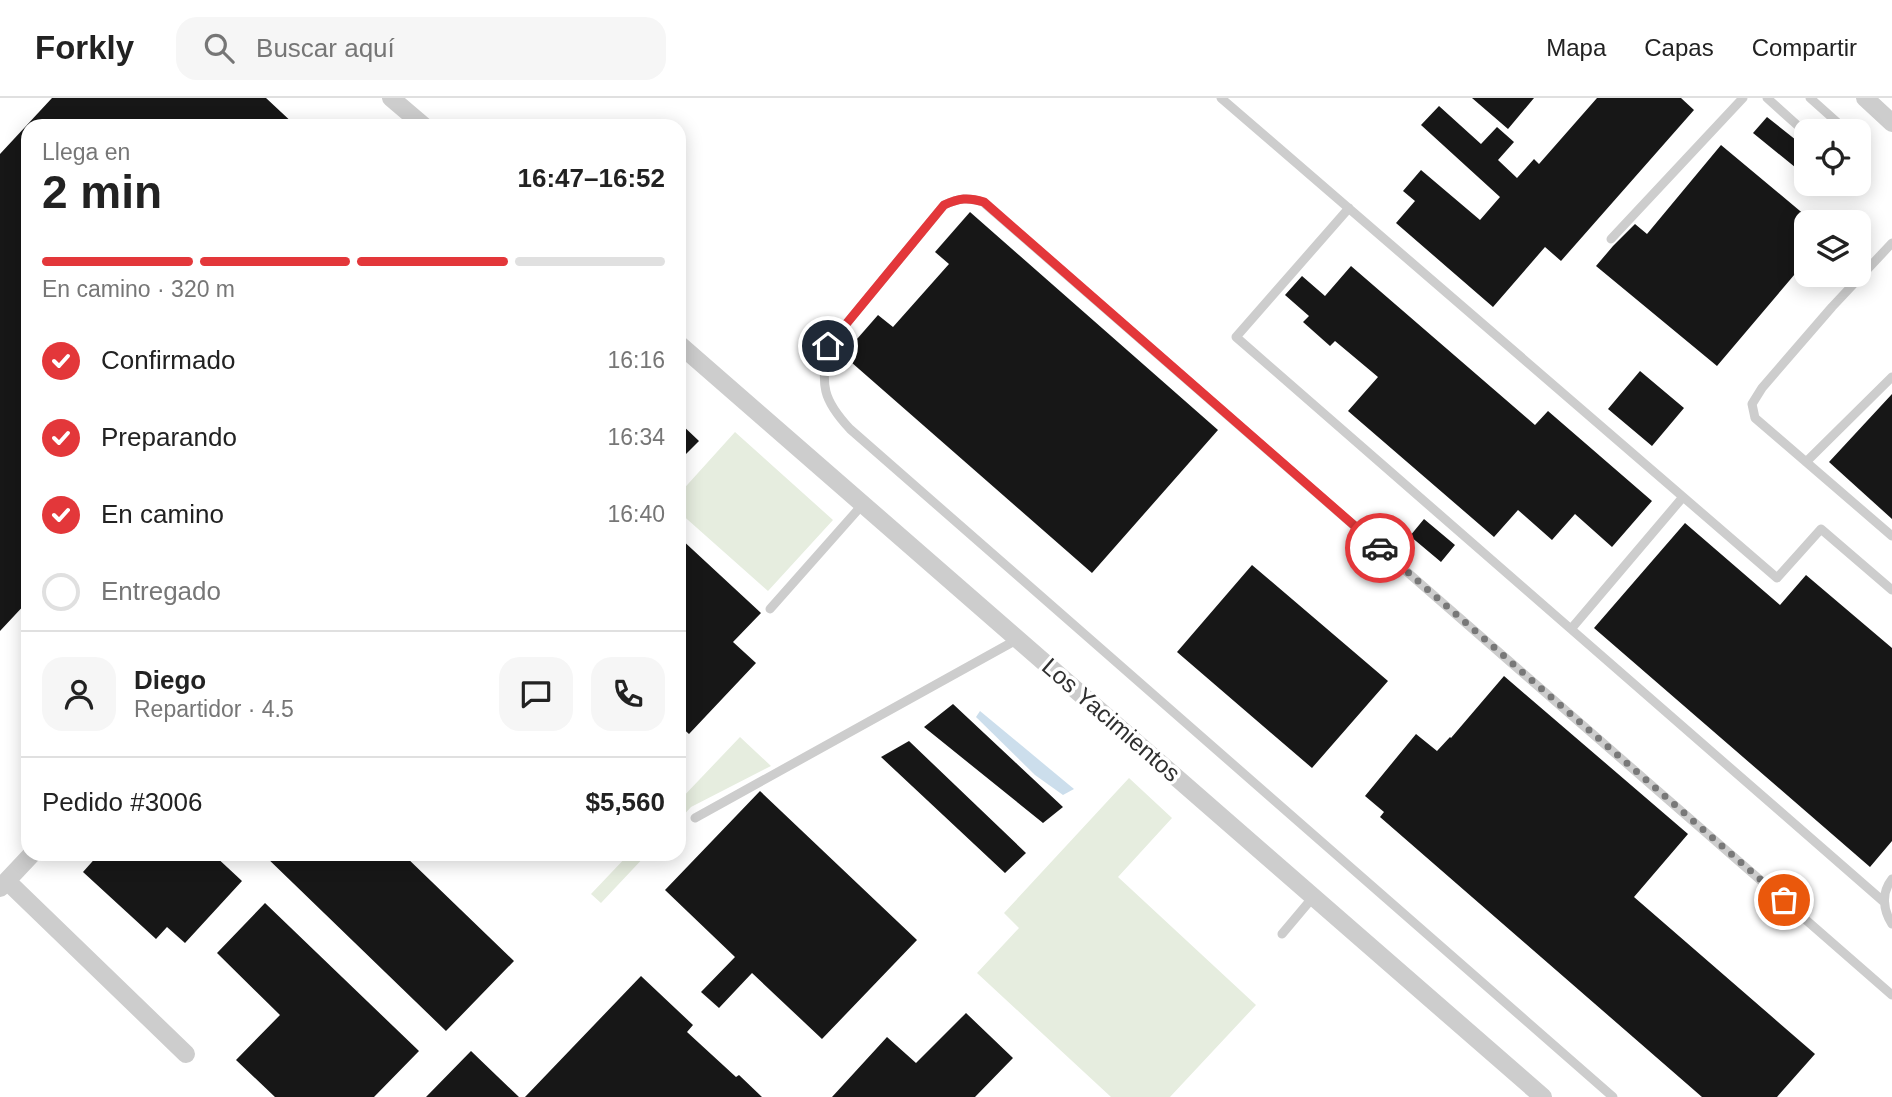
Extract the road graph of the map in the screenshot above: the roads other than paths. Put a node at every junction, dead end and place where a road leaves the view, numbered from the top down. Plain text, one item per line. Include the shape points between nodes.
1 (391, 98) edge
2 (1221, 98) edge
3 (1744, 98) edge
4 (1767, 98) edge
5 (1810, 98) edge
6 (1865, 98) edge
7 (416, 119) edge
8 (1835, 119) edge
9 (1794, 122) edge
10 (1892, 123) edge
11 (1349, 208) junction
12 (1611, 239) dead end
13 (1892, 243) edge
14 (686, 350) edge
15 (1892, 377) edge
16 (1806, 462) junction
17 (1683, 497) junction
18 (863, 504) junction
19 (1892, 536) edge
20 (1892, 590) edge
21 (770, 609) dead end
22 (1571, 629) junction
23 (1018, 639) junction
24 (695, 818) dead end
25 (25, 861) edge
26 (1892, 879) edge
27 (3, 884) edge
28 (1314, 897) junction
29 (1884, 902) junction
30 (1892, 924) edge
31 (1282, 934) dead end
32 (1892, 995) edge
33 (186, 1054) dead end
34 (1543, 1097) edge
35 (1612, 1097) edge

1 - 7 street
2 - 11 lane
3 - 12 lane
4 - 9 lane
5 - 8 lane
6 - 10 street
11 - 17 lane
11 - 22 lane via 1236,337
13 - 16 lane via 1752,404 1755,418
14 - 18 street, Los Yacimientos
15 - 16 lane
16 - 19 lane
17 - 20 lane via 1777,578 1821,529
17 - 22 lane
18 - 21 lane
18 - 23 street, Los Yacimientos
22 - 29 lane
23 - 24 lane
23 - 28 street, Los Yacimientos
25 - 27 street
26 - 29 lane
27 - 33 street
28 - 31 lane
28 - 34 street, Los Yacimientos
29 - 30 lane
32 - 35 lane via 984,202 968,197 944,205 828,346 824,391 837,415

